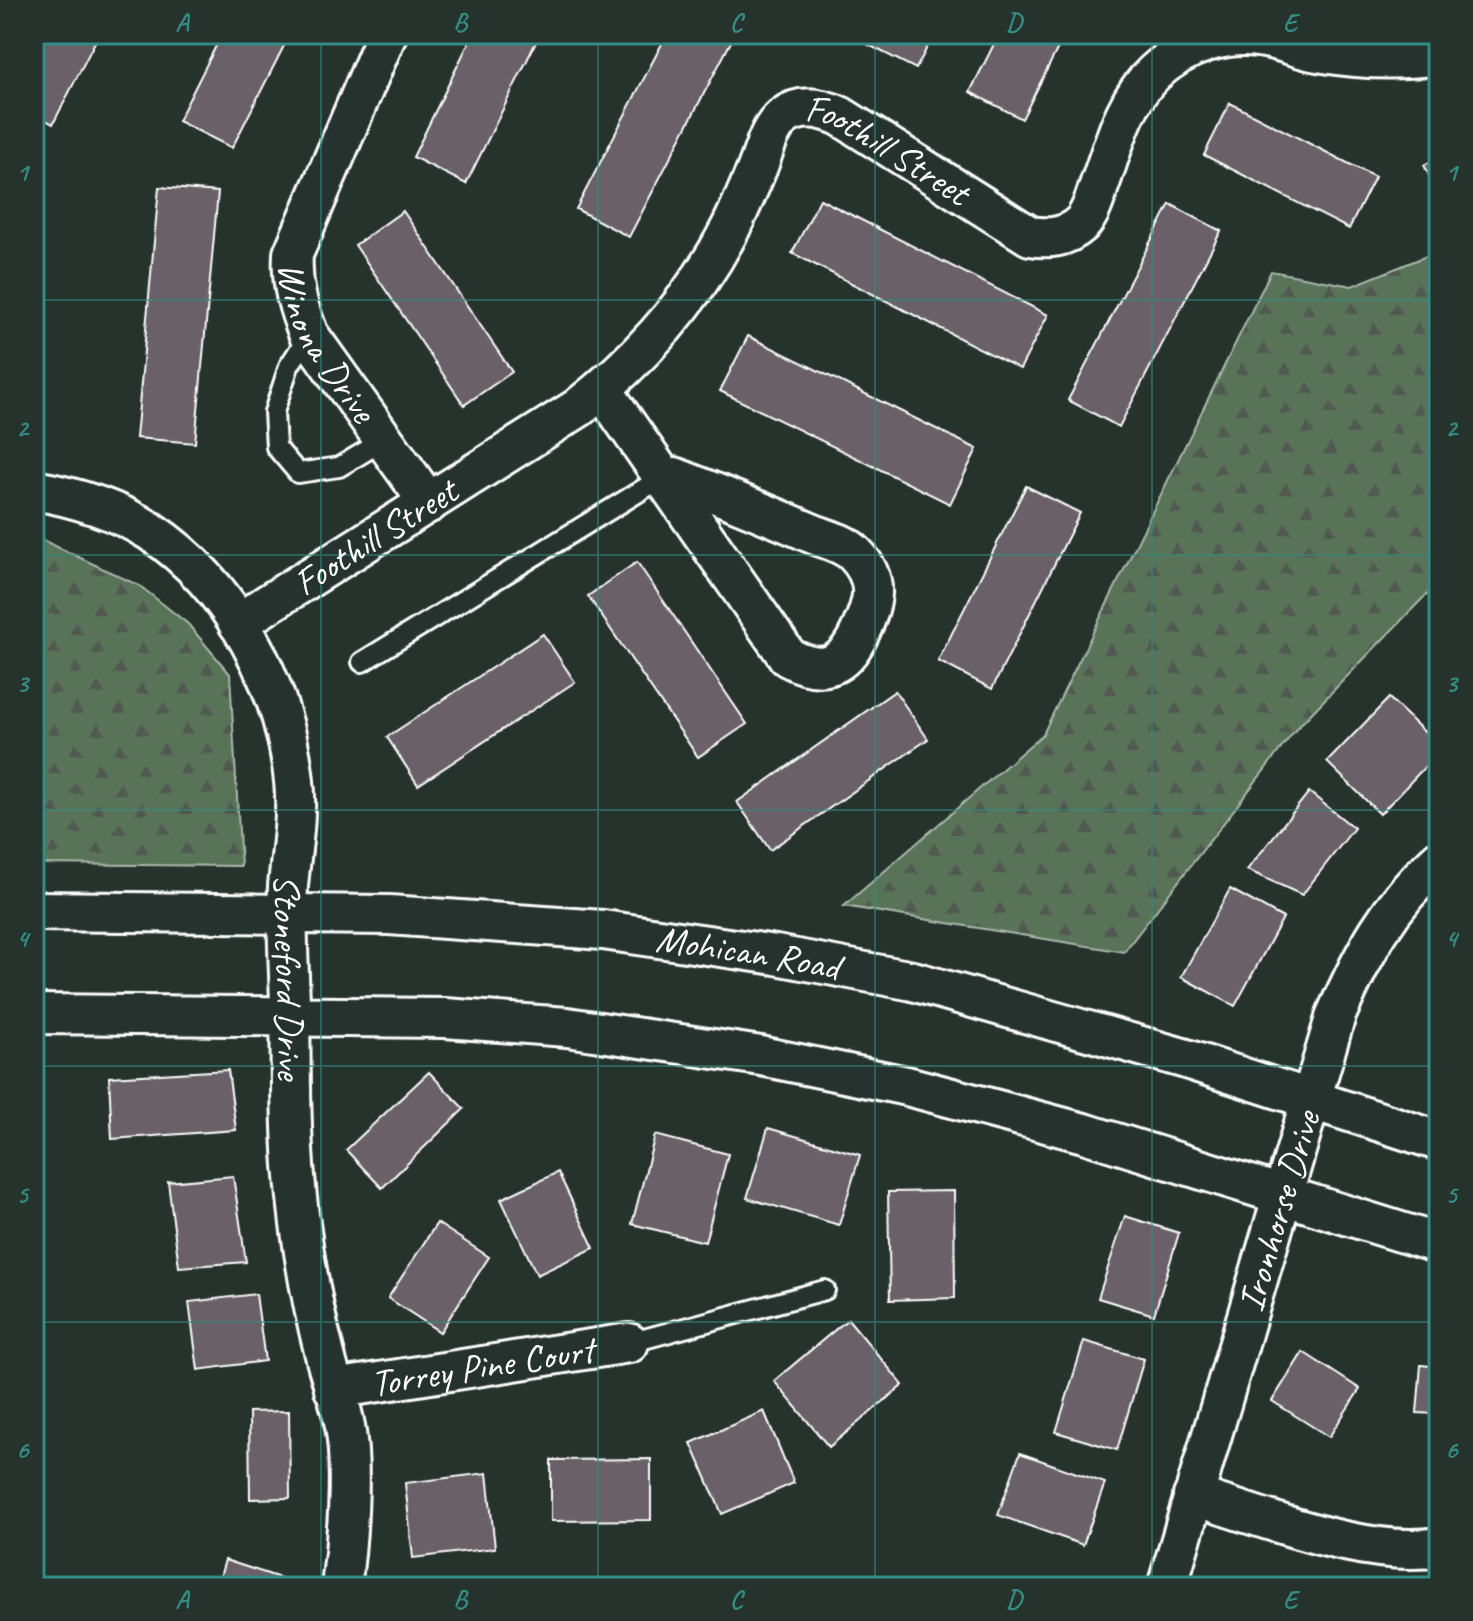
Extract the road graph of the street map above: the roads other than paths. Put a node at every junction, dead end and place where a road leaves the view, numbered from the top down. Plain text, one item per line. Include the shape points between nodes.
1 (387, 34) edge
2 (1439, 55) edge
3 (309, 335) junction
4 (602, 389) junction
5 (384, 440) junction
6 (663, 477) junction
7 (34, 490) edge
8 (429, 503) junction
9 (238, 623) junction
10 (362, 662) dead end
11 (1439, 860) edge
12 (34, 911) edge
13 (288, 914) junction
14 (34, 1014) edge
15 (290, 1016) junction
16 (1311, 1097) junction
17 (1439, 1141) edge
18 (1282, 1196) junction
19 (1439, 1244) edge
20 (825, 1290) dead end
21 (629, 1343) joint
22 (334, 1389) junction
23 (1193, 1496) junction
24 (1439, 1547) edge
25 (341, 1587) edge
26 (1167, 1587) edge

1 - 3 street, Winona Drive via 293,254 297,305
2 - 4 street, Foothill Street via 1369,58 1316,52 1264,37 1226,36 1181,53 1131,99 1083,222 1049,239 1030,236 840,116 824,108 801,108 772,130 730,228 696,285 655,337
3 - 5 street, Winona Drive
3 - 5 lane via 289,366 274,412 276,447 298,473 339,467
4 - 6 street
4 - 8 street, Foothill Street
5 - 8 street, Winona Drive
6 - 6 street via 788,657 804,666 822,667 851,651 872,608 873,586 866,566 852,550
6 - 10 lane
7 - 9 street, Stoneford Drive via 109,510 149,531 211,585
8 - 9 street, Foothill Street
9 - 13 street, Stoneford Drive via 264,670 282,719 294,782
11 - 16 street, Ironhorse Drive via 1395,907 1363,954 1336,1015
12 - 13 street, Mohican Road
13 - 15 street, Stoneford Drive
13 - 16 street, Mohican Road via 389,915 603,930 776,955 913,981
14 - 15 street
15 - 18 street via 445,1018 567,1027 761,1056 907,1086 1084,1133
15 - 22 street, Stoneford Drive via 294,1164 305,1259
16 - 17 street, Mohican Road
16 - 18 street, Ironhorse Drive
18 - 19 street
18 - 23 street, Ironhorse Drive
20 - 21 lane
21 - 22 street, Torrey Pine Court
22 - 25 street, Stoneford Drive via 345,1426 348,1490
23 - 24 street via 1336,1539 1384,1548
23 - 26 street, Ironhorse Drive

